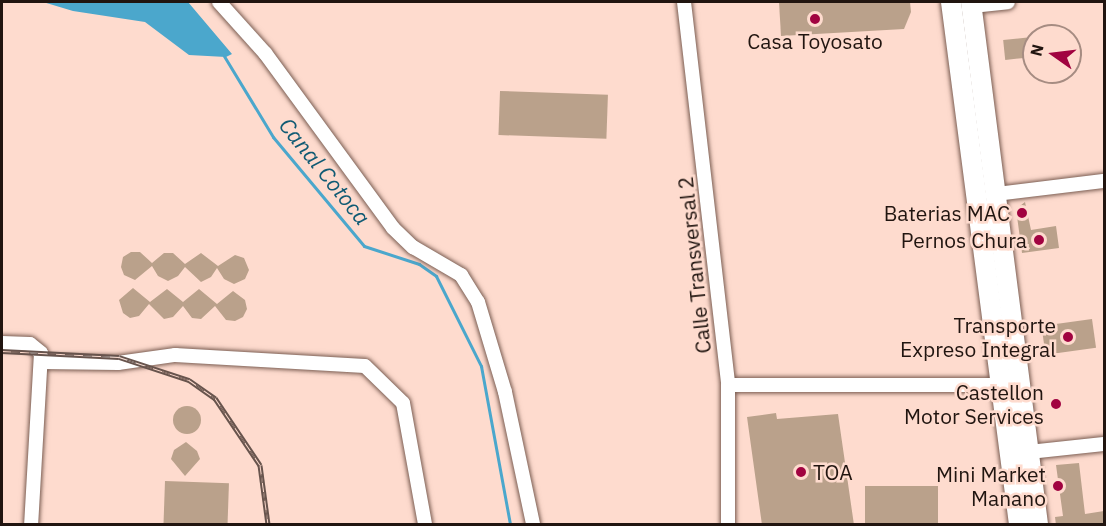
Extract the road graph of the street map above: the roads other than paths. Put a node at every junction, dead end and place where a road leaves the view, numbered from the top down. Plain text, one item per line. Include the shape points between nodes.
1 (219, 2) edge
2 (684, 2) edge
3 (951, 2) edge
4 (1008, 2) edge
5 (972, 4) edge
6 (1104, 181) edge
7 (996, 194) junction
8 (2, 343) edge
9 (42, 362) junction
10 (728, 385) junction
11 (1001, 386) junction
12 (1104, 444) edge
13 (1029, 452) junction
14 (31, 525) edge
15 (426, 525) edge
16 (533, 525) edge
17 (728, 525) edge
18 (1019, 525) edge
19 (1038, 525) edge

1 - 16 street via 265,53 393,228 413,247 461,275 478,302 505,392
2 - 10 street, Calle Transversal 2
3 - 11 highway
4 - 5 street
5 - 7 highway
6 - 7 street
7 - 13 highway
8 - 9 street via 37,347
9 - 14 street
9 - 15 street via 118,363 175,355 365,366 403,403
10 - 11 street
10 - 17 street, Calle Transversal 2
11 - 18 highway
12 - 13 street
13 - 19 highway

